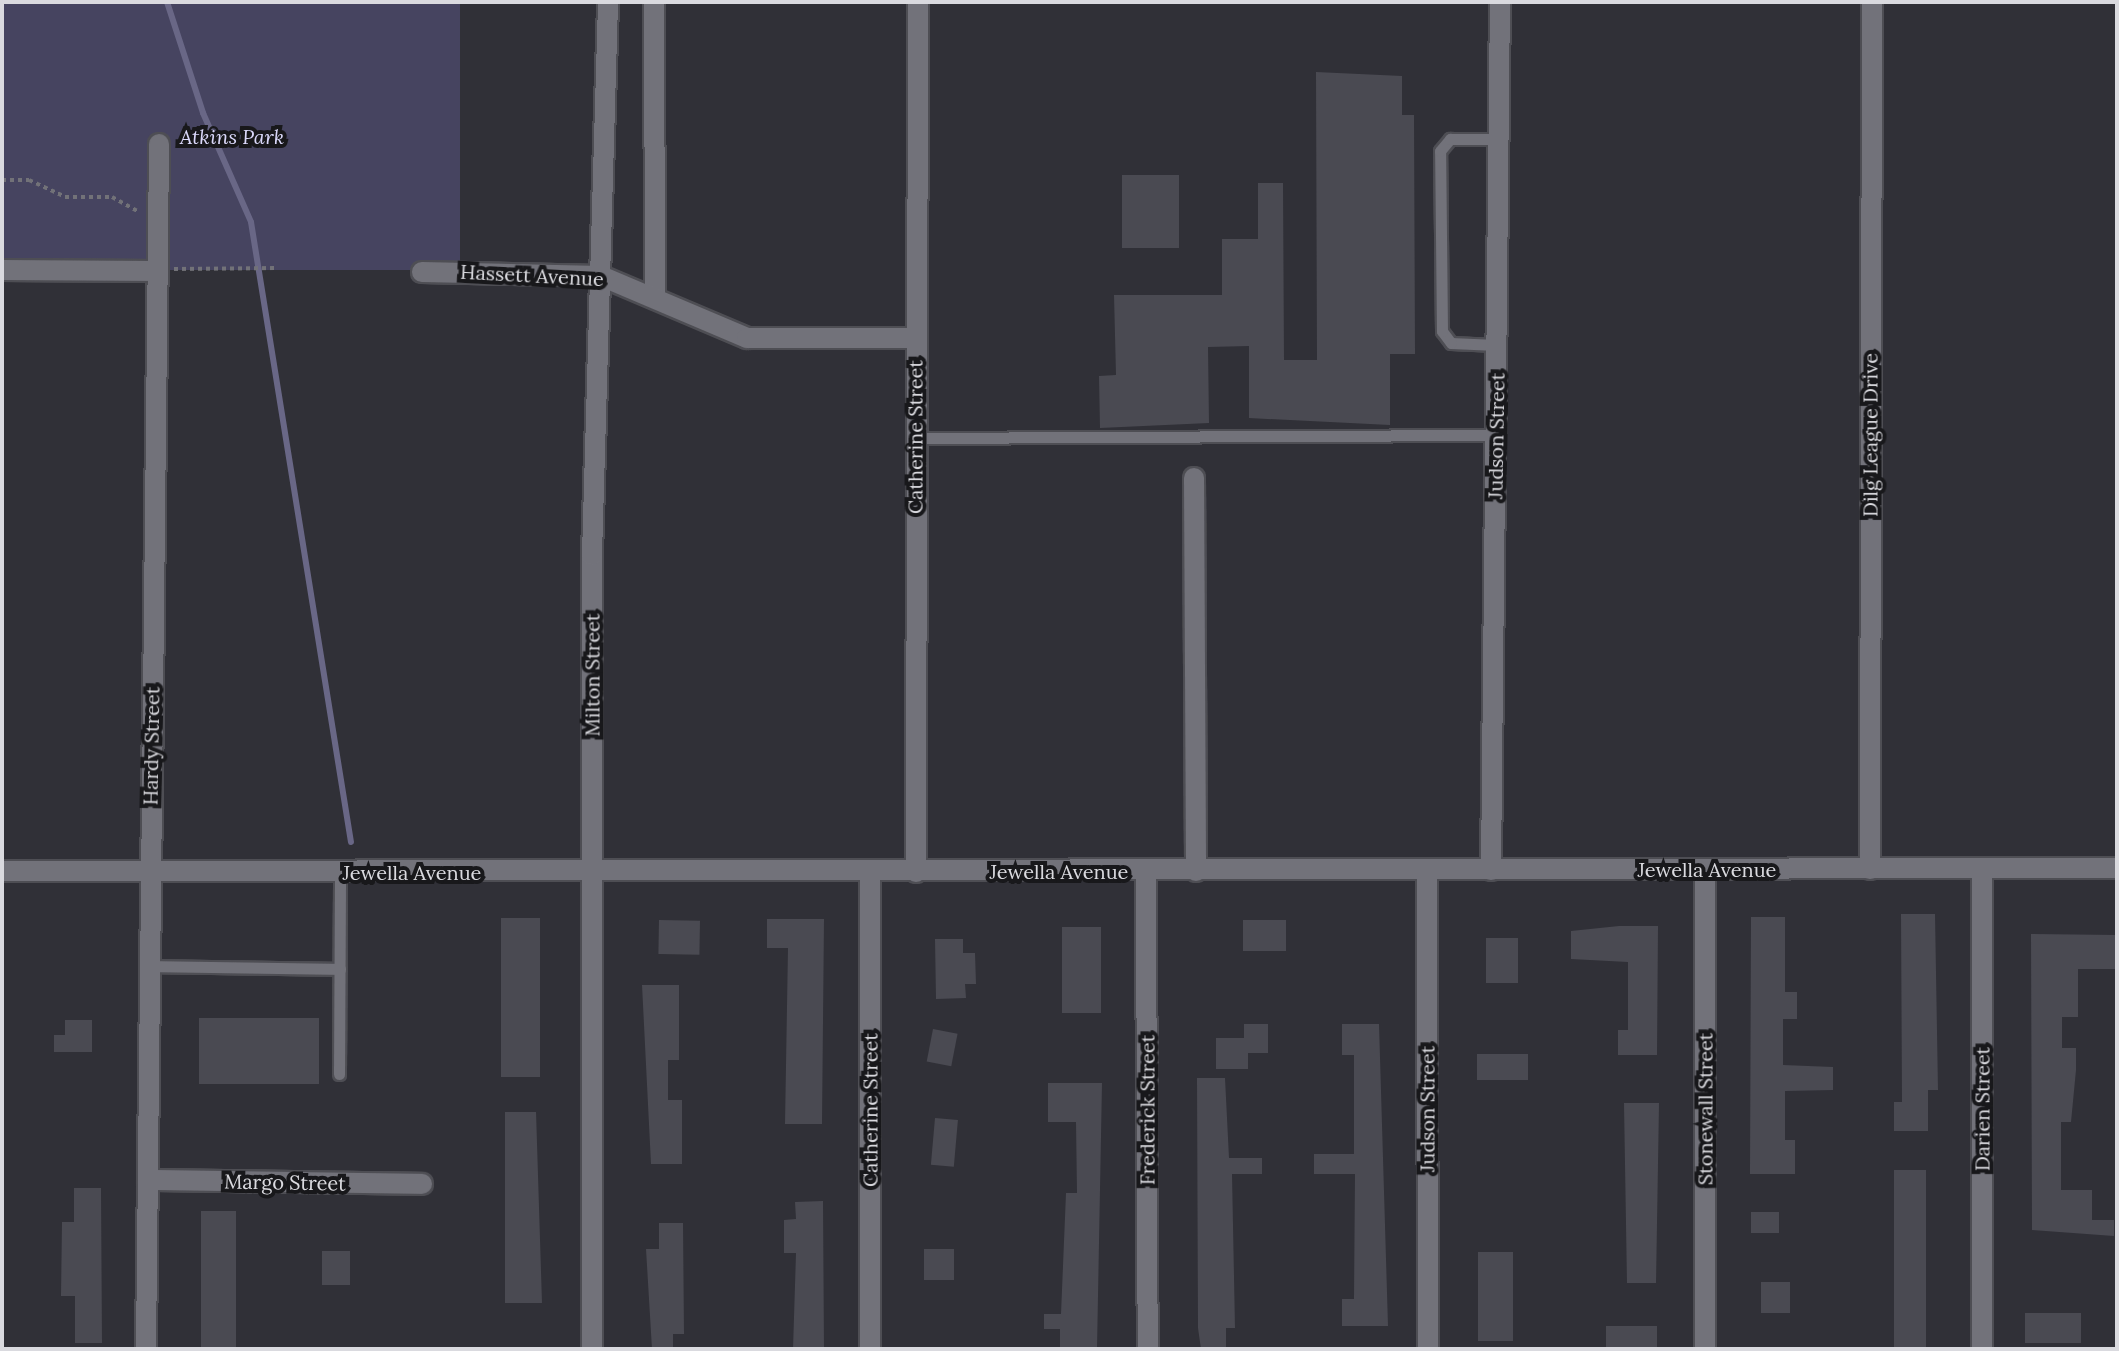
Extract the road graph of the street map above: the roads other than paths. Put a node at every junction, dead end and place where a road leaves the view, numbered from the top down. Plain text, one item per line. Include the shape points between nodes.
1 (608, 2) edge
2 (654, 2) edge
3 (918, 2) edge
4 (1500, 2) edge
5 (1872, 2) edge
6 (1498, 139) junction
7 (159, 144) dead end
8 (2, 270) edge
9 (156, 271) junction
10 (422, 272) dead end
11 (601, 276) junction
12 (655, 297) junction
13 (916, 338) junction
14 (1496, 345) junction
15 (1495, 435) junction
16 (915, 438) junction
17 (1194, 478) dead end
18 (1982, 868) junction
19 (2117, 868) edge
20 (1705, 869) junction
21 (1870, 869) junction
22 (1427, 870) junction
23 (1491, 870) junction
24 (2, 871) edge
25 (1146, 871) junction
26 (1196, 871) junction
27 (150, 872) junction
28 (340, 872) junction
29 (870, 872) junction
30 (916, 872) junction
31 (591, 873) junction
32 (149, 966) junction
33 (340, 969) junction
34 (339, 1074) dead end
35 (148, 1180) junction
36 (422, 1184) dead end
37 (146, 1349) edge
38 (592, 1349) edge
39 (870, 1349) edge
40 (1148, 1349) edge
41 (1428, 1349) edge
42 (1705, 1349) edge
43 (1982, 1349) edge

1 - 11 street, Milton Street
2 - 12 street
3 - 13 street, Catherine Street
4 - 6 street, Judson Street
5 - 21 street, Dilg League Drive
6 - 14 street, Judson Street
6 - 14 lane via 1450,139 1440,151 1442,331 1451,343
7 - 9 street, Hardy Street
8 - 9 street
9 - 27 street, Hardy Street
10 - 11 street, Hassett Avenue
11 - 12 street, Hassett Avenue
11 - 31 street, Milton Street
12 - 13 street, Hassett Avenue via 747,338
13 - 16 street, Catherine Street
14 - 15 street, Judson Street
15 - 16 lane
15 - 23 street, Judson Street
16 - 30 street, Catherine Street
17 - 26 street
18 - 19 street, Jewella Avenue
18 - 21 street, Jewella Avenue
18 - 43 street, Darien Street
20 - 21 street, Jewella Avenue
20 - 23 street, Jewella Avenue
20 - 42 street, Stonewall Street
22 - 23 street, Jewella Avenue
22 - 26 street, Jewella Avenue
22 - 41 street, Judson Street
24 - 27 street, Jewella Avenue
25 - 26 street, Jewella Avenue
25 - 30 street, Jewella Avenue
25 - 40 street, Frederick Street
27 - 28 street, Jewella Avenue
27 - 32 street, Hardy Street
28 - 31 street, Jewella Avenue
28 - 33 lane
29 - 30 street, Jewella Avenue
29 - 31 street, Jewella Avenue
29 - 39 street, Catherine Street
31 - 38 street, Milton Street
32 - 33 lane
32 - 35 street, Hardy Street
33 - 34 lane
35 - 36 street, Margo Street
35 - 37 street, Hardy Street

